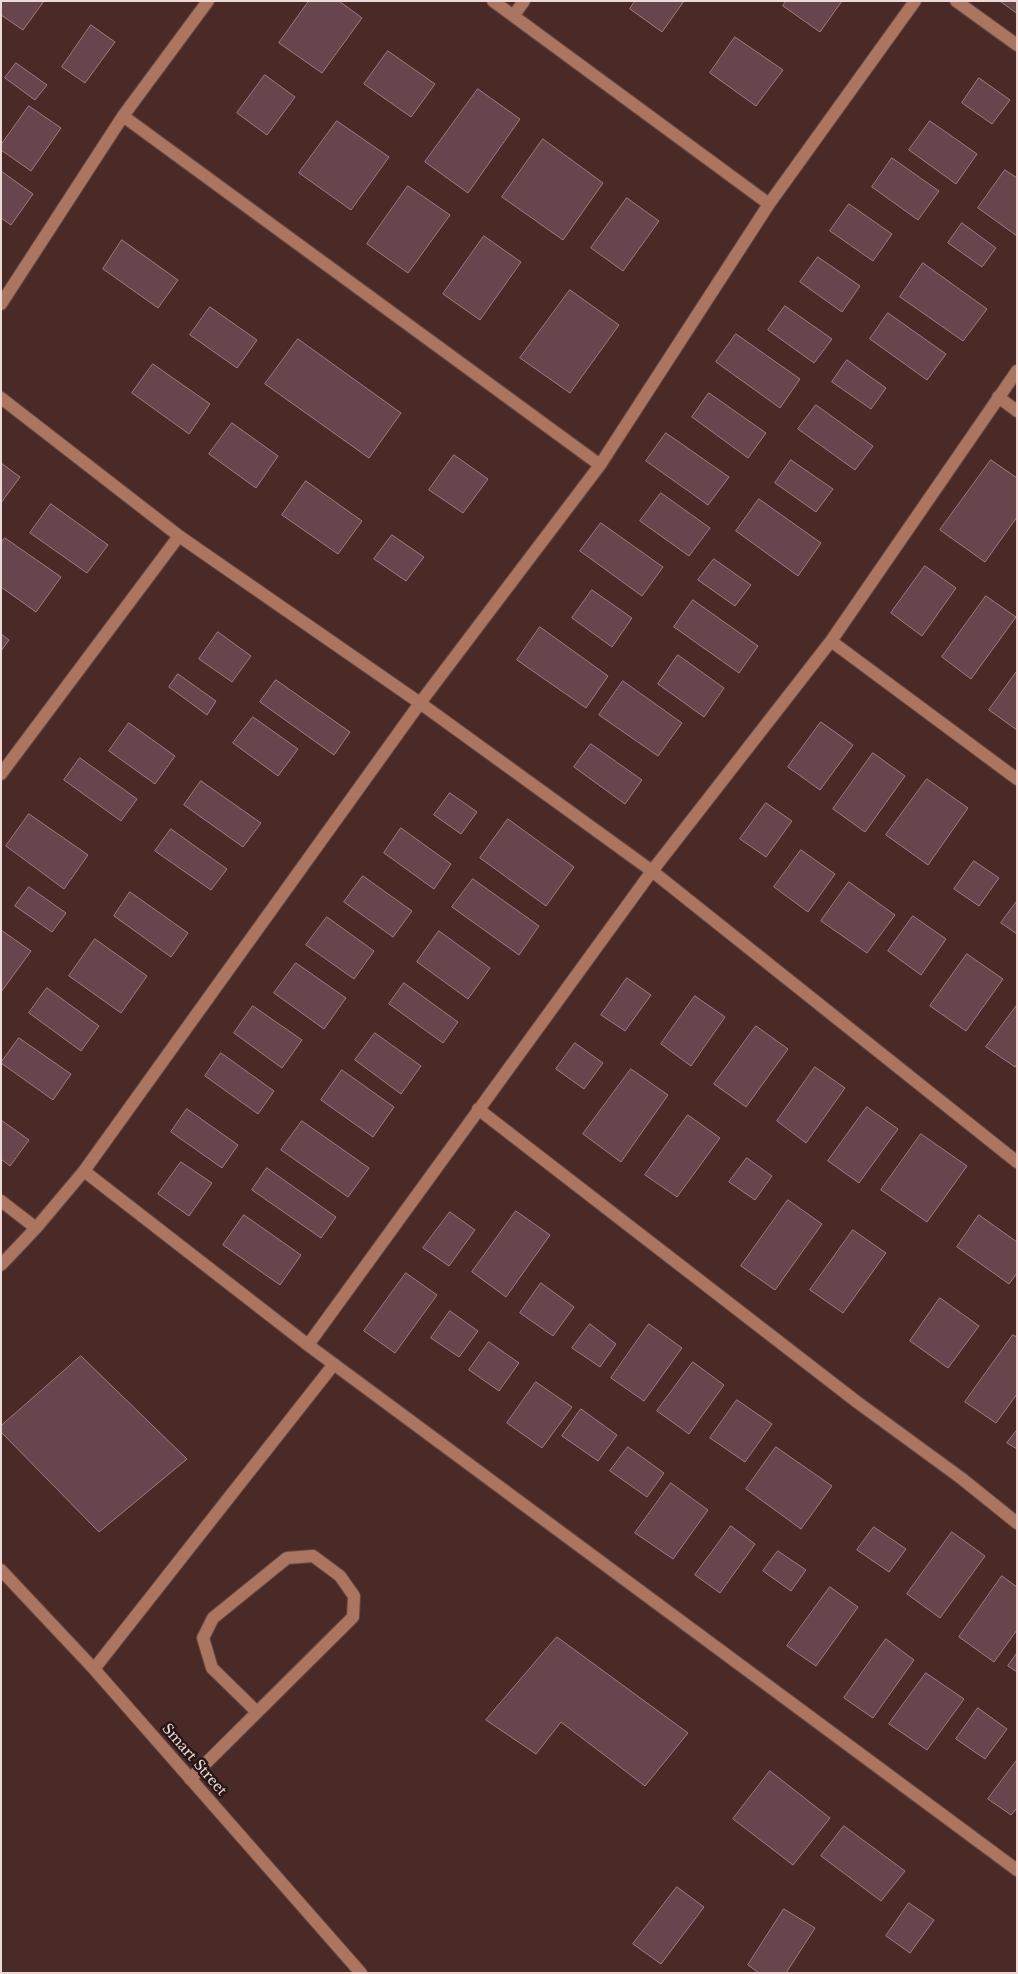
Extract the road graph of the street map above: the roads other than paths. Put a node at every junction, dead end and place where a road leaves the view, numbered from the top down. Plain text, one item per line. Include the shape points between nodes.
1 (208, 1) edge
2 (492, 1) edge
3 (524, 1) edge
4 (915, 1) edge
5 (956, 1) edge
6 (514, 16) junction
7 (1017, 46) edge
8 (123, 116) junction
9 (769, 204) junction
10 (1, 304) edge
11 (1017, 371) edge
12 (998, 397) junction
13 (1, 398) edge
14 (1017, 411) edge
15 (600, 465) junction
16 (180, 536) junction
17 (831, 641) junction
18 (420, 703) junction
19 (1, 774) edge
20 (1017, 779) edge
21 (652, 871) junction
22 (478, 1110) junction
23 (1017, 1162) edge
24 (84, 1171) junction
25 (1, 1201) edge
26 (36, 1228) junction
27 (1, 1265) edge
28 (308, 1345) junction
29 (334, 1364) junction
30 (1017, 1523) edge
31 (1, 1570) edge
32 (94, 1669) junction
33 (257, 1712) junction
34 (190, 1778) junction
35 (1017, 1870) edge
36 (361, 1973) edge

1 - 8 street
2 - 6 street
3 - 6 street
4 - 9 street
5 - 7 street
6 - 9 street
8 - 10 street
8 - 15 street
9 - 15 street
11 - 12 street
12 - 14 street
12 - 17 street
13 - 16 street
15 - 18 street
16 - 18 street
16 - 19 street
17 - 20 street
17 - 21 street
18 - 21 street
18 - 24 street
21 - 22 street
21 - 23 street
22 - 28 street
22 - 30 street
24 - 26 street
24 - 28 street
25 - 26 street
26 - 27 street
28 - 29 street
29 - 32 street
29 - 35 street
31 - 32 street, Smart Street
32 - 34 street, Smart Street
33 - 33 street via 353,1617 354,1596 340,1576 313,1556 287,1558 213,1618 203,1638 212,1668
33 - 34 street
34 - 36 street, Smart Street

